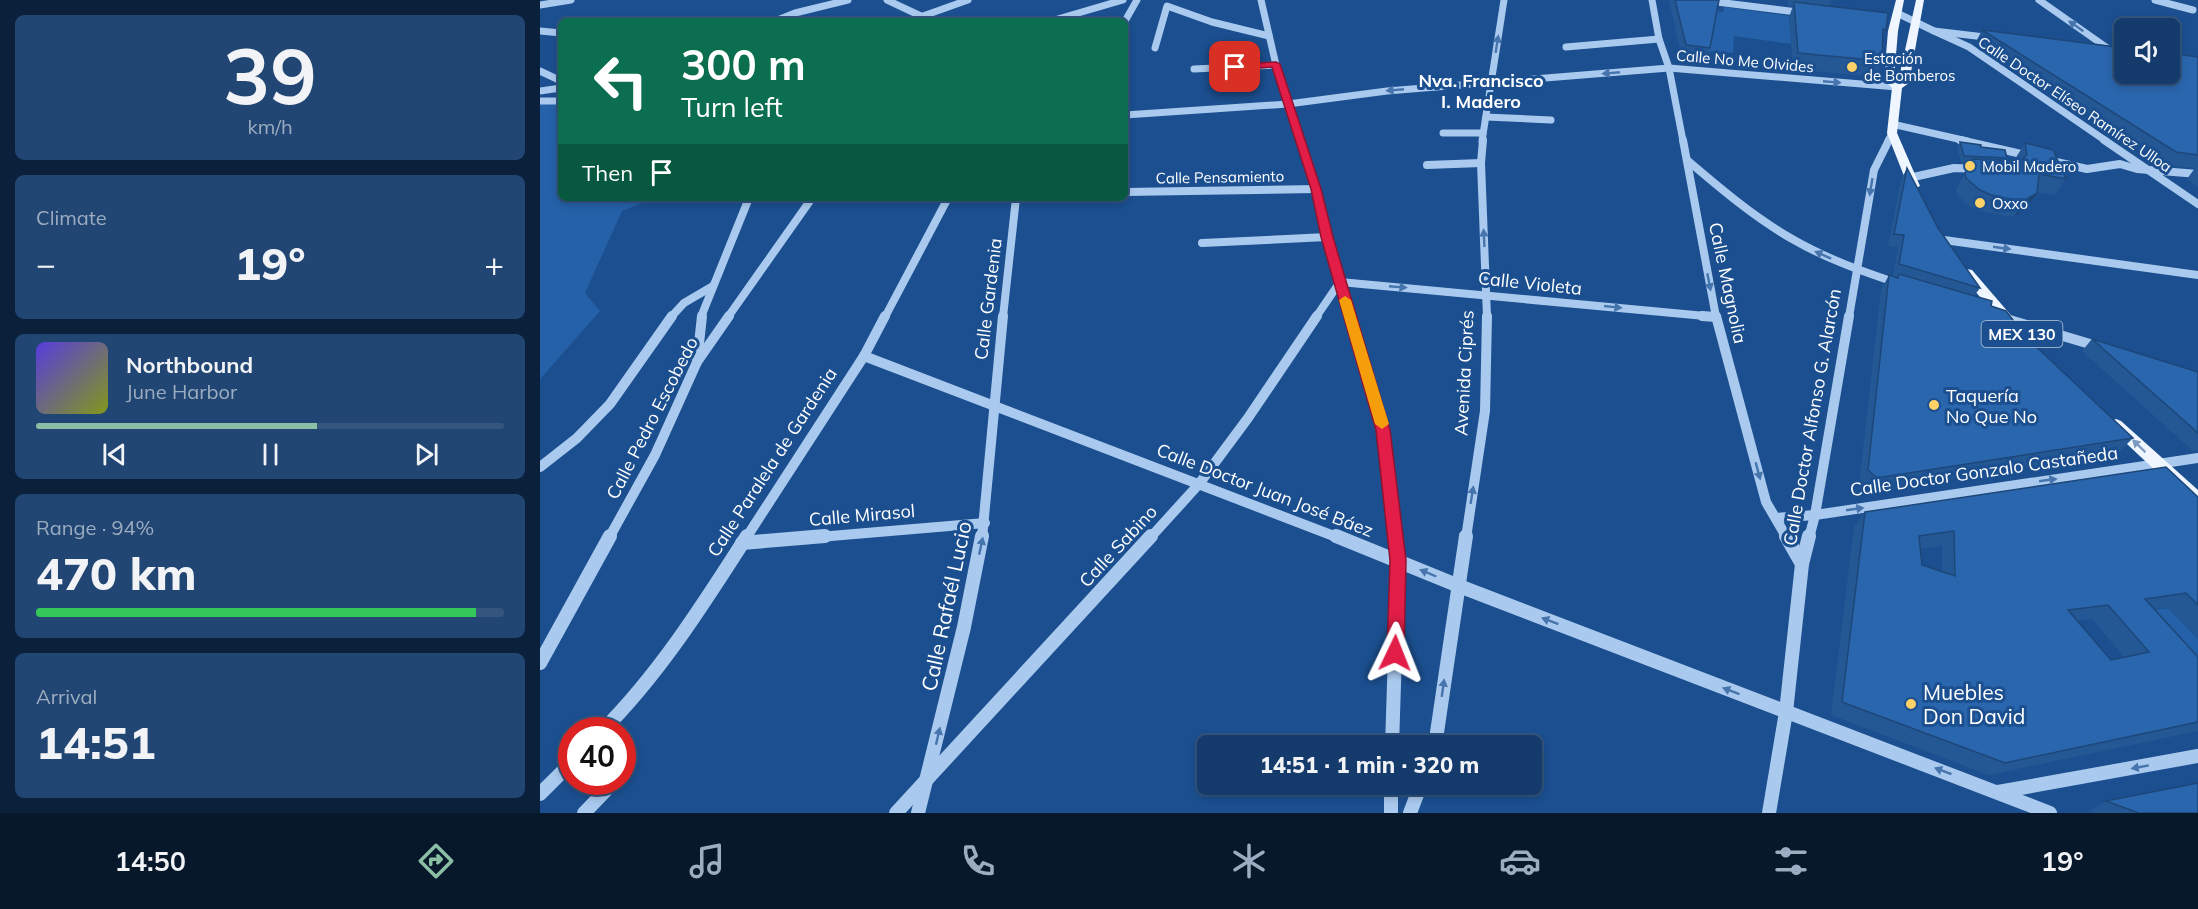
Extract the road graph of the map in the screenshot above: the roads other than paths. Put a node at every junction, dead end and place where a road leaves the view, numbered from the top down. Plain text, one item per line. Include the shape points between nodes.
1 (571, 0) edge
2 (848, 0) edge
3 (887, 0) edge
4 (968, 0) edge
5 (1123, 0) edge
6 (1137, 0) edge
7 (1261, 0) edge
8 (1504, 0) edge
9 (1652, 0) edge
10 (1701, 0) edge
11 (1900, 0) edge
12 (1920, 0) edge
13 (2039, 0) edge
14 (2155, 0) edge
15 (2187, 0) edge
16 (540, 5) edge
17 (1096, 8) junction
18 (2193, 10) junction
19 (1897, 13) junction
20 (1815, 15) edge
21 (1103, 17) dead end
22 (2198, 17) edge
23 (782, 18) edge
24 (923, 18) edge
25 (927, 18) edge
26 (1061, 18) edge
27 (1127, 18) edge
28 (1883, 24) edge
29 (1916, 24) junction
30 (1894, 28) junction
31 (540, 31) edge
32 (1934, 32) junction
33 (558, 33) edge
34 (1914, 35) junction
35 (1269, 36) junction
36 (1659, 39) junction
37 (2006, 40) edge
38 (1566, 47) dead end
39 (1155, 48) dead end
40 (2101, 51) edge
41 (2113, 52) joint
42 (1276, 64) junction
43 (1669, 68) junction
44 (1194, 69) dead end
45 (540, 71) edge
46 (558, 80) edge
47 (1491, 83) junction
48 (1897, 87) junction
49 (558, 88) edge
50 (540, 91) edge
51 (540, 101) edge
52 (558, 101) edge
53 (1288, 104) junction
54 (1128, 115) edge
55 (1486, 117) junction
56 (1551, 120) dead end
57 (1892, 129) junction
58 (1443, 133) dead end
59 (1483, 133) junction
60 (2006, 149) junction
61 (2009, 159) edge
62 (1687, 160) junction
63 (1481, 163) junction
64 (1427, 165) dead end
65 (2146, 169) junction
66 (1988, 170) edge
67 (2198, 174) edge
68 (1910, 178) junction
69 (1316, 189) junction
70 (1128, 192) edge
71 (1919, 195) edge
72 (748, 201) edge
73 (810, 201) edge
74 (946, 201) edge
75 (1017, 201) edge
76 (2198, 204) edge
77 (1941, 235) joint
78 (1327, 237) junction
79 (1202, 243) dead end
80 (1857, 270) junction
81 (2198, 275) edge
82 (1340, 282) junction
83 (713, 286) junction
84 (1910, 287) edge
85 (1486, 295) junction
86 (1984, 311) edge
87 (1716, 317) junction
88 (2005, 318) junction
89 (2031, 343) edge
90 (2107, 350) edge
91 (864, 356) junction
92 (697, 362) junction
93 (993, 405) junction
94 (2107, 415) edge
95 (2198, 458) edge
96 (2157, 464) junction
97 (540, 467) edge
98 (1199, 484) junction
99 (2198, 500) edge
100 (1815, 515) junction
101 (1776, 518) junction
102 (985, 523) junction
103 (742, 543) junction
104 (1398, 560) junction
105 (1802, 564) junction
106 (1459, 586) junction
107 (540, 663) edge
108 (1786, 712) junction
109 (616, 717) edge
110 (1392, 735) edge
111 (1437, 735) edge
112 (2198, 756) edge
113 (558, 776) edge
114 (928, 779) junction
115 (1997, 792) junction
116 (540, 794) edge
117 (601, 795) edge
118 (1391, 795) edge
119 (1417, 795) edge
120 (584, 813) edge
121 (896, 813) edge
122 (918, 813) edge
123 (1391, 813) edge
124 (1410, 813) edge
125 (1769, 813) edge
126 (2050, 813) edge

1 - 16 street
2 - 23 street
3 - 24 street
4 - 25 street
5 - 17 street
6 - 27 street
7 - 35 street
47 -> 8 street, Avenida Ciprés
9 - 36 street, Calle Magnolia
10 - 20 street
11 - 19 main road
12 - 29 main road
41 -> 13 street
14 - 18 street
15 - 18 street
17 - 21 street
17 - 26 street
18 - 22 street
19 - 29 street, Calle Doctor Elíseo Ramírez Ulloa
19 - 30 main road
28 - 30 street
29 - 32 street, Calle Doctor Elíseo Ramírez Ulloa
29 - 34 main road
30 - 34 main road
30 - 48 main road via 1889,80
31 - 33 street
32 - 37 street
32 - 65 street, Calle Doctor Elíseo Ramírez Ulloa via 1969,47
34 - 48 main road via 1904,83
35 - 39 street via 1165,6
35 - 42 street
36 - 38 street
36 - 43 street, Calle Magnolia
40 - 41 street
42 - 44 street
42 - 53 street
43 -> 47 street, Calle No Me Olvides
43 -> 48 street, Calle No Me Olvides
43 - 62 street, Calle Magnolia
45 - 46 street
47 -> 53 street, Calle No Me Olvides
47 - 55 street, Avenida Ciprés
48 - 57 main road
49 - 50 street
51 - 52 street
53 - 54 street, Calle No Me Olvides
53 - 69 street
55 - 56 street
55 - 59 street, Avenida Ciprés
57 - 60 street
57 - 68 main road
57 -> 80 street, Calle Doctor Alfonso G. Alarcón via 1874,170
58 - 59 street
59 - 63 street, Avenida Ciprés
60 - 61 street
60 - 65 street via 2087,169 2120,164
80 -> 62 street via 1808,248 1758,216
62 -> 87 street, Calle Magnolia
63 - 64 street
85 -> 63 street, Avenida Ciprés
65 - 67 street
65 - 76 street, Calle Doctor Elíseo Ramírez Ulloa
66 - 68 street via 1954,168
68 - 71 main road
69 - 70 street, Calle Pensamiento
69 - 78 street
72 - 83 street
73 - 92 street, Calle Pedro Escobedo
74 - 91 street, Calle Paralela de Gardenia
75 - 93 street, Calle Gardenia
77 -> 81 street
77 - 88 main road, MEX 130
78 - 79 street
78 - 82 street
80 - 84 street
80 - 100 street, Calle Doctor Alfonso G. Alarcón
82 -> 85 street, Calle Violeta
82 - 98 street, Calle Sabino
82 - 104 street via 1383,430
83 - 92 street via 703,308
83 - 97 street via 682,303 654,338 630,380 558,455
85 -> 87 street, Calle Violeta
106 -> 85 street, Avenida Ciprés via 1485,411
86 - 88 street
87 -> 101 street, Calle Magnolia via 1766,502
88 - 89 main road, MEX 130
88 - 90 street
91 - 93 street, Calle Doctor Juan José Báez
91 - 103 street, Calle Paralela de Gardenia
92 - 107 street, Calle Pedro Escobedo via 656,455
93 - 98 street, Calle Doctor Juan José Báez
93 - 102 street, Calle Rafaél Lucio
96 -> 94 main road
95 - 96 street, Calle Doctor Gonzalo Castañeda
96 - 99 main road
100 -> 96 street, Calle Doctor Gonzalo Castañeda
98 - 104 street, Calle Doctor Juan José Báez
98 - 114 street, Calle Sabino
100 - 101 street, Calle Doctor Gonzalo Castañeda
100 - 105 street, Calle Doctor Alfonso G. Alarcón
101 - 105 street, Calle Magnolia
102 - 103 street, Calle Mirasol
114 -> 102 street, Calle Rafaél Lucio
103 - 109 street, Calle Paralela de Gardenia via 697,614
106 -> 104 street, Calle Doctor Juan José Báez
104 - 110 street
105 - 108 street, Calle Doctor Alfonso G. Alarcón
108 -> 106 street, Calle Doctor Juan José Báez
111 -> 106 street, Avenida Ciprés
115 -> 108 street, Calle Doctor Juan José Báez
108 - 125 street, Calle Doctor Alfonso G. Alarcón
112 -> 115 street
113 - 116 street
114 - 121 street, Calle Sabino
114 - 122 street, Calle Rafaél Lucio
115 - 126 street, Calle Doctor Juan José Báez
117 - 120 street
118 - 123 street
119 - 124 street

